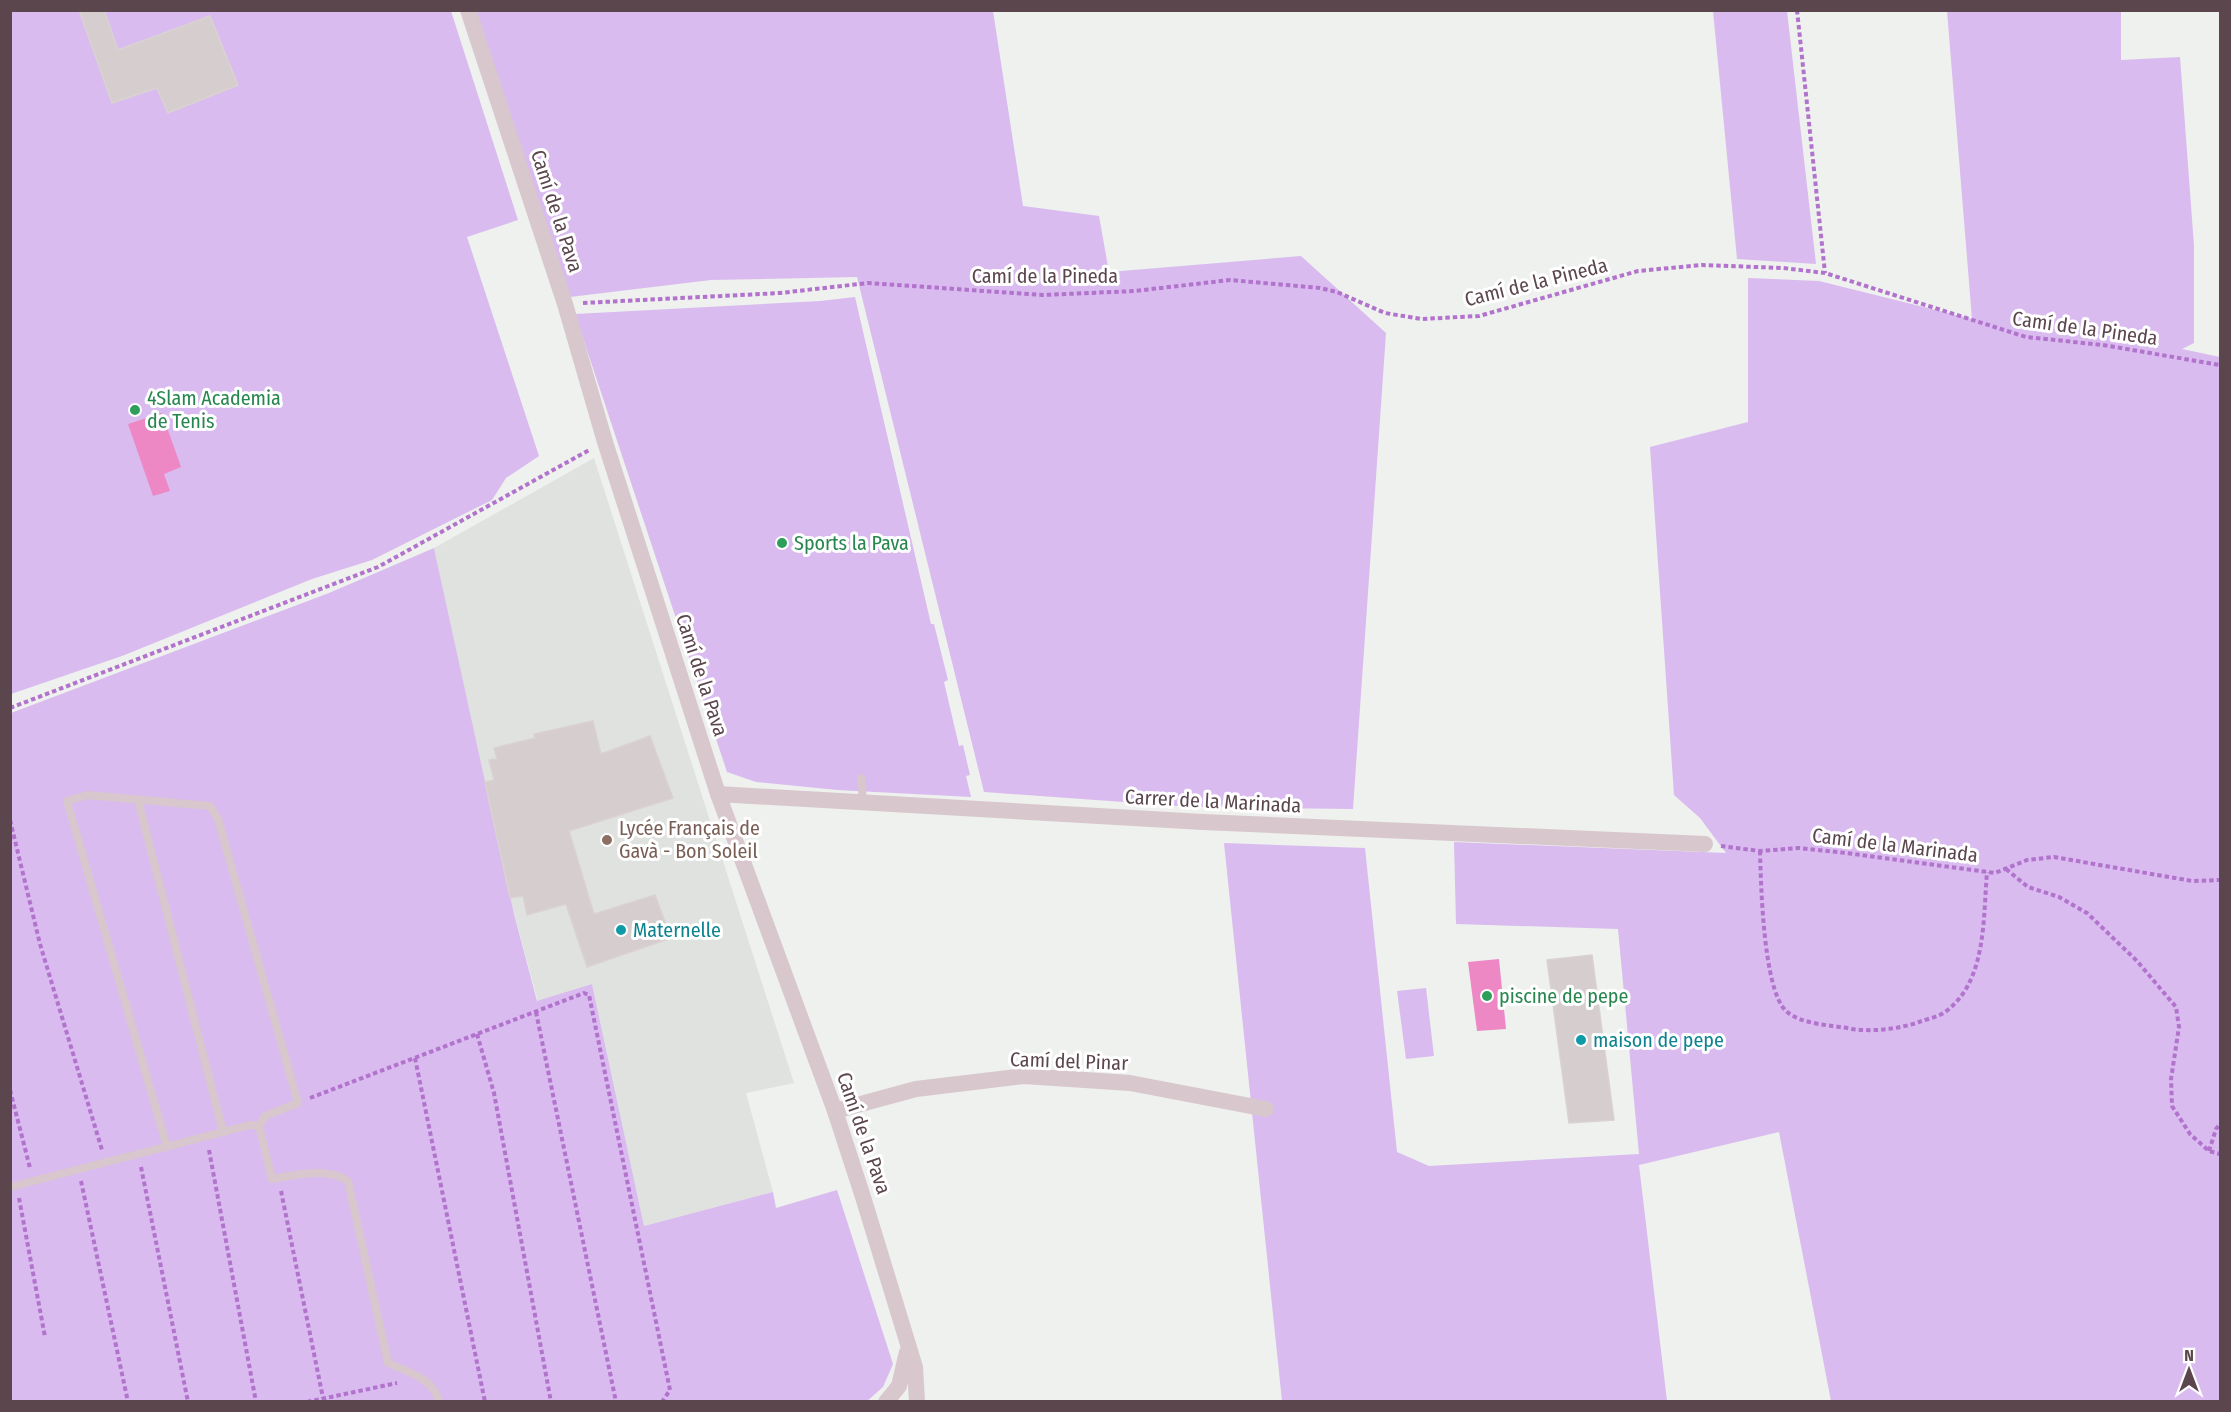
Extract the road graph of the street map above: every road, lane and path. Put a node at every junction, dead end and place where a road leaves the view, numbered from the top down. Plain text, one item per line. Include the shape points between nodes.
1 (468, 10) edge
2 (1797, 10) edge
3 (1825, 273) junction
4 (566, 304) junction
5 (2220, 364) edge
6 (605, 442) junction
7 (10, 708) edge
8 (861, 778) dead end
9 (718, 794) junction
10 (138, 800) junction
11 (863, 801) junction
12 (10, 820) edge
13 (1705, 844) joint
14 (1760, 850) junction
15 (2005, 869) junction
16 (1987, 872) junction
17 (2220, 880) edge
18 (537, 1012) junction
19 (477, 1034) junction
20 (416, 1058) junction
21 (10, 1090) edge
22 (298, 1103) junction
23 (1266, 1109) dead end
24 (836, 1111) junction
25 (2220, 1124) edge
26 (259, 1126) junction
27 (224, 1132) junction
28 (207, 1137) junction
29 (167, 1147) junction
30 (2209, 1151) junction
31 (138, 1154) junction
32 (2220, 1154) edge
33 (105, 1162) junction
34 (78, 1169) junction
35 (279, 1178) junction
36 (33, 1181) junction
37 (14, 1186) edge
38 (45, 1337) dead end
39 (908, 1348) junction
40 (421, 1378) junction
41 (323, 1398) junction
42 (888, 1399) edge
43 (128, 1401) edge
44 (188, 1401) edge
45 (256, 1401) edge
46 (307, 1401) edge
47 (438, 1401) edge
48 (485, 1401) edge
49 (551, 1401) edge
50 (616, 1401) edge
51 (662, 1401) edge
52 (917, 1401) edge

1 - 4 street, Camí de la Pava
2 - 3 path
3 - 4 path, Camí de la Pineda via 1783,268 1659,268 1479,316 1421,318 1384,313 1320,288 1230,280 1135,291 1043,295 868,283 780,294
3 - 5 path, Camí de la Pineda via 2026,337
4 - 6 street, Camí de la Pava
6 - 7 path via 378,567
6 - 9 street, Camí de la Pava
8 - 11 lane
9 - 11 street, Carrer de la Marinada
9 - 24 street, Camí de la Pava
10 - 22 lane via 210,807 218,819
10 - 27 lane
10 - 29 lane via 87,795 67,801
11 - 13 street, Carrer de la Marinada via 1203,822
12 - 33 path via 40,944
13 - 14 path, Camí de la Marinada
14 - 16 path, Camí de la Marinada via 1834,851
14 - 16 path via 1773,988 1786,1011 1811,1022 1857,1029 1898,1029 1944,1013 1963,994 1976,970
15 - 16 path, Camí de la Marinada
15 - 17 path, Camí de la Marinada via 2026,860 2054,857 2192,881
15 - 30 path via 2028,886 2087,913 2138,961 2176,1007 2179,1027 2171,1079 2172,1106 2190,1134
18 - 19 path
18 - 50 path
18 - 51 path via 584,993 589,995 670,1390
19 - 20 path
19 - 49 path via 494,1093
20 - 22 path
20 - 48 path
21 - 36 path
22 - 26 lane via 265,1116
23 - 24 street, Camí del Pinar via 1130,1083 1024,1076 916,1089
24 - 39 street, Camí de la Pava
25 - 30 path
26 - 27 lane
26 - 35 lane via 272,1179
27 - 28 lane
28 - 29 lane
28 - 45 path
29 - 31 lane
30 - 32 path
31 - 33 lane
31 - 44 path
33 - 34 lane
34 - 36 lane
34 - 43 path
35 - 40 lane via 339,1174 348,1181 387,1363
35 - 41 path
36 - 37 lane
37 - 38 path
39 - 42 street, Camí de la Pava via 904,1376
39 - 52 street, Camí de la Pava via 915,1366
40 - 41 path
40 - 47 lane via 436,1390
41 - 46 path
42 - 52 street

